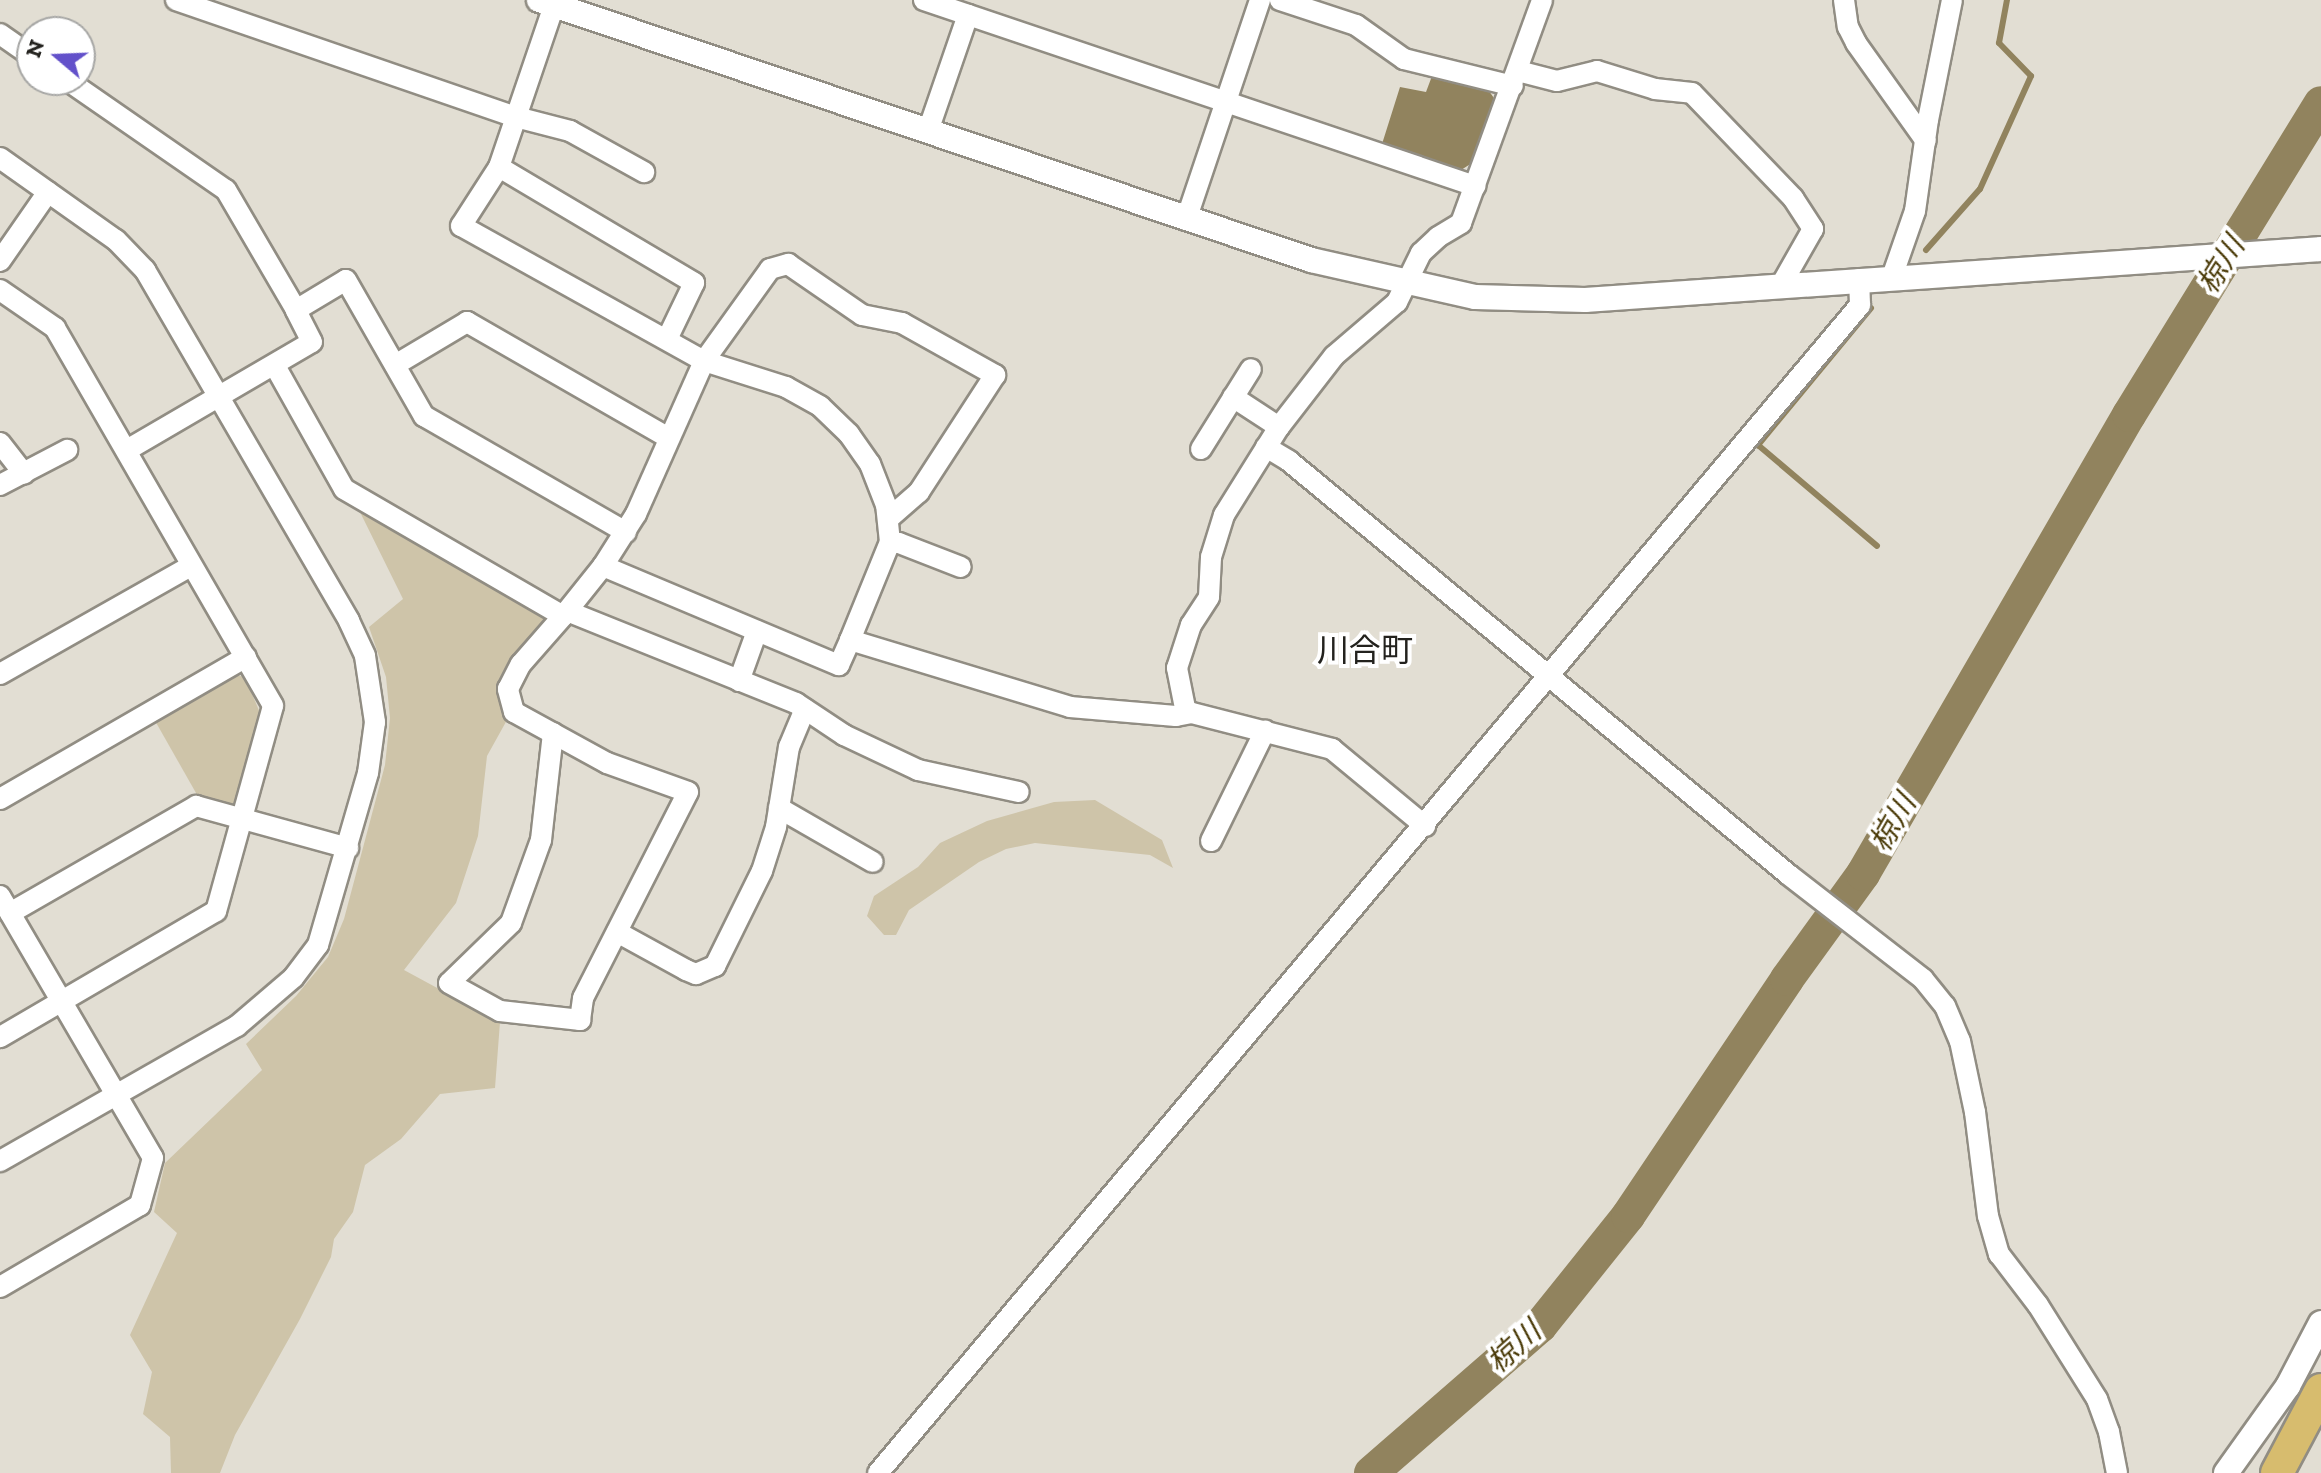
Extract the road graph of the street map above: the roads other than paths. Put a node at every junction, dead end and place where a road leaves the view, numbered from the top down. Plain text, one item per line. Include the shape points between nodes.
1 (176, 0) edge
2 (924, 0) edge
3 (1260, 0) edge
4 (1280, 0) edge
5 (1542, 0) edge
6 (1844, 0) edge
7 (1952, 0) edge
8 (550, 2) edge
9 (972, 10) edge
10 (1516, 79) junction
11 (90, 96) edge
12 (1228, 102) junction
13 (516, 117) junction
14 (928, 131) junction
15 (1926, 141) junction
16 (0, 158) edge
17 (499, 167) junction
18 (644, 172) dead end
19 (1475, 186) junction
20 (48, 192) junction
21 (1186, 220) junction
22 (2317, 247) edge
23 (0, 261) edge
24 (1892, 277) junction
25 (1859, 279) junction
26 (1407, 283) junction
27 (1781, 285) junction
28 (0, 290) edge
29 (296, 310) junction
30 (667, 339) junction
31 (704, 361) junction
32 (395, 365) junction
33 (275, 366) junction
34 (1251, 369) dead end
35 (220, 396) junction
36 (1233, 397) junction
37 (1279, 427) junction
38 (669, 438) junction
39 (0, 443) edge
40 (1266, 447) junction
41 (1201, 449) dead end
42 (67, 450) dead end
43 (127, 450) junction
44 (24, 474) junction
45 (0, 485) edge
46 (888, 519) junction
47 (626, 532) junction
48 (890, 542) junction
49 (191, 566) junction
50 (603, 566) junction
51 (961, 567) dead end
52 (565, 614) junction
53 (757, 631) junction
54 (850, 640) junction
55 (246, 657) junction
56 (0, 674) edge
57 (1550, 677) junction
58 (739, 681) junction
59 (805, 709) junction
60 (1186, 713) junction
61 (1265, 731) junction
62 (553, 733) junction
63 (1019, 792) dead end
64 (0, 799) edge
65 (779, 808) junction
66 (243, 820) junction
67 (1425, 826) junction
68 (1211, 841) dead end
69 (348, 848) junction
70 (873, 862) dead end
71 (5, 905) edge
72 (617, 932) junction
73 (63, 1001) junction
74 (0, 1037) edge
75 (116, 1094) junction
76 (0, 1161) edge
77 (0, 1287) edge
78 (2321, 1323) edge
79 (2321, 1390) edge
80 (878, 1473) edge
81 (2117, 1473) edge
82 (2226, 1473) edge
83 (2277, 1473) edge

1 - 13 street
2 - 9 street
3 - 12 street
4 - 10 street via 1356,25 1404,59
5 - 10 street via 1522,47
6 - 15 street via 1856,43
7 - 15 street
8 - 13 street
8 - 14 street
9 - 12 street
9 - 14 street
10 - 19 street
10 - 27 street via 1557,81 1597,71 1655,89 1692,93 1793,198 1813,229
11 - 29 street via 226,190
12 - 19 street
12 - 21 street
13 - 17 street
13 - 18 street via 570,131
14 - 21 street
15 - 24 street via 1915,211
16 - 20 street
17 - 30 street via 694,283
17 - 30 street via 461,226
19 - 26 street via 1461,223 1421,253
20 - 23 street
20 - 35 street via 116,240 145,270
21 - 26 street via 1311,260
22 - 24 street
24 - 25 street
25 - 27 street
25 - 57 street via 1860,305
26 - 27 street via 1475,297 1585,300
26 - 37 street via 1397,302 1334,356
28 - 43 street via 55,328
29 - 32 street via 346,280
29 - 33 street via 312,342
30 - 31 street
31 - 38 street
31 - 46 street via 786,387 820,406 870,464
31 - 46 street via 770,269 788,264 862,315 902,323 995,375 919,492
32 - 38 street via 467,322
32 - 47 street via 424,416
33 - 35 street
33 - 52 street via 344,489
34 - 36 street
35 - 43 street
35 - 69 street via 365,656 375,722
36 - 37 street
36 - 41 street
37 - 40 street
38 - 47 street
39 - 44 street
40 - 57 street
40 - 60 street via 1224,515 1211,557 1209,597 1181,649 1177,668
42 - 44 street
43 - 49 street
44 - 45 street
46 - 48 street
47 - 50 street
48 - 51 street
48 - 54 street
49 - 55 street
49 - 56 street
50 - 52 street
50 - 53 street
52 - 58 street
52 - 62 street via 521,664 508,689 514,712
53 - 54 street via 839,665
53 - 58 street
54 - 60 street via 1070,707
55 - 64 street
55 - 66 street via 273,706
57 - 67 street
57 - 81 street via 1923,979 1953,1020 1975,1112 1991,1233 2004,1262 2097,1399
58 - 59 street
59 - 63 street via 844,735 918,770
59 - 65 street via 789,747
60 - 61 street
61 - 67 street via 1332,749
61 - 68 street
62 - 72 street via 607,763 688,792
62 - 72 street via 541,840 511,923 449,983 500,1011 580,1020 583,998
65 - 70 street
65 - 72 street via 762,871 715,966 696,974
66 - 69 street
66 - 71 street via 196,806
66 - 73 street via 216,911
67 - 80 street
69 - 75 street via 318,945 276,996 237,1026
71 - 73 street
73 - 74 street
73 - 75 street
75 - 76 street
75 - 77 street via 153,1158 140,1205
78 - 82 street via 2288,1386
79 - 83 highway

